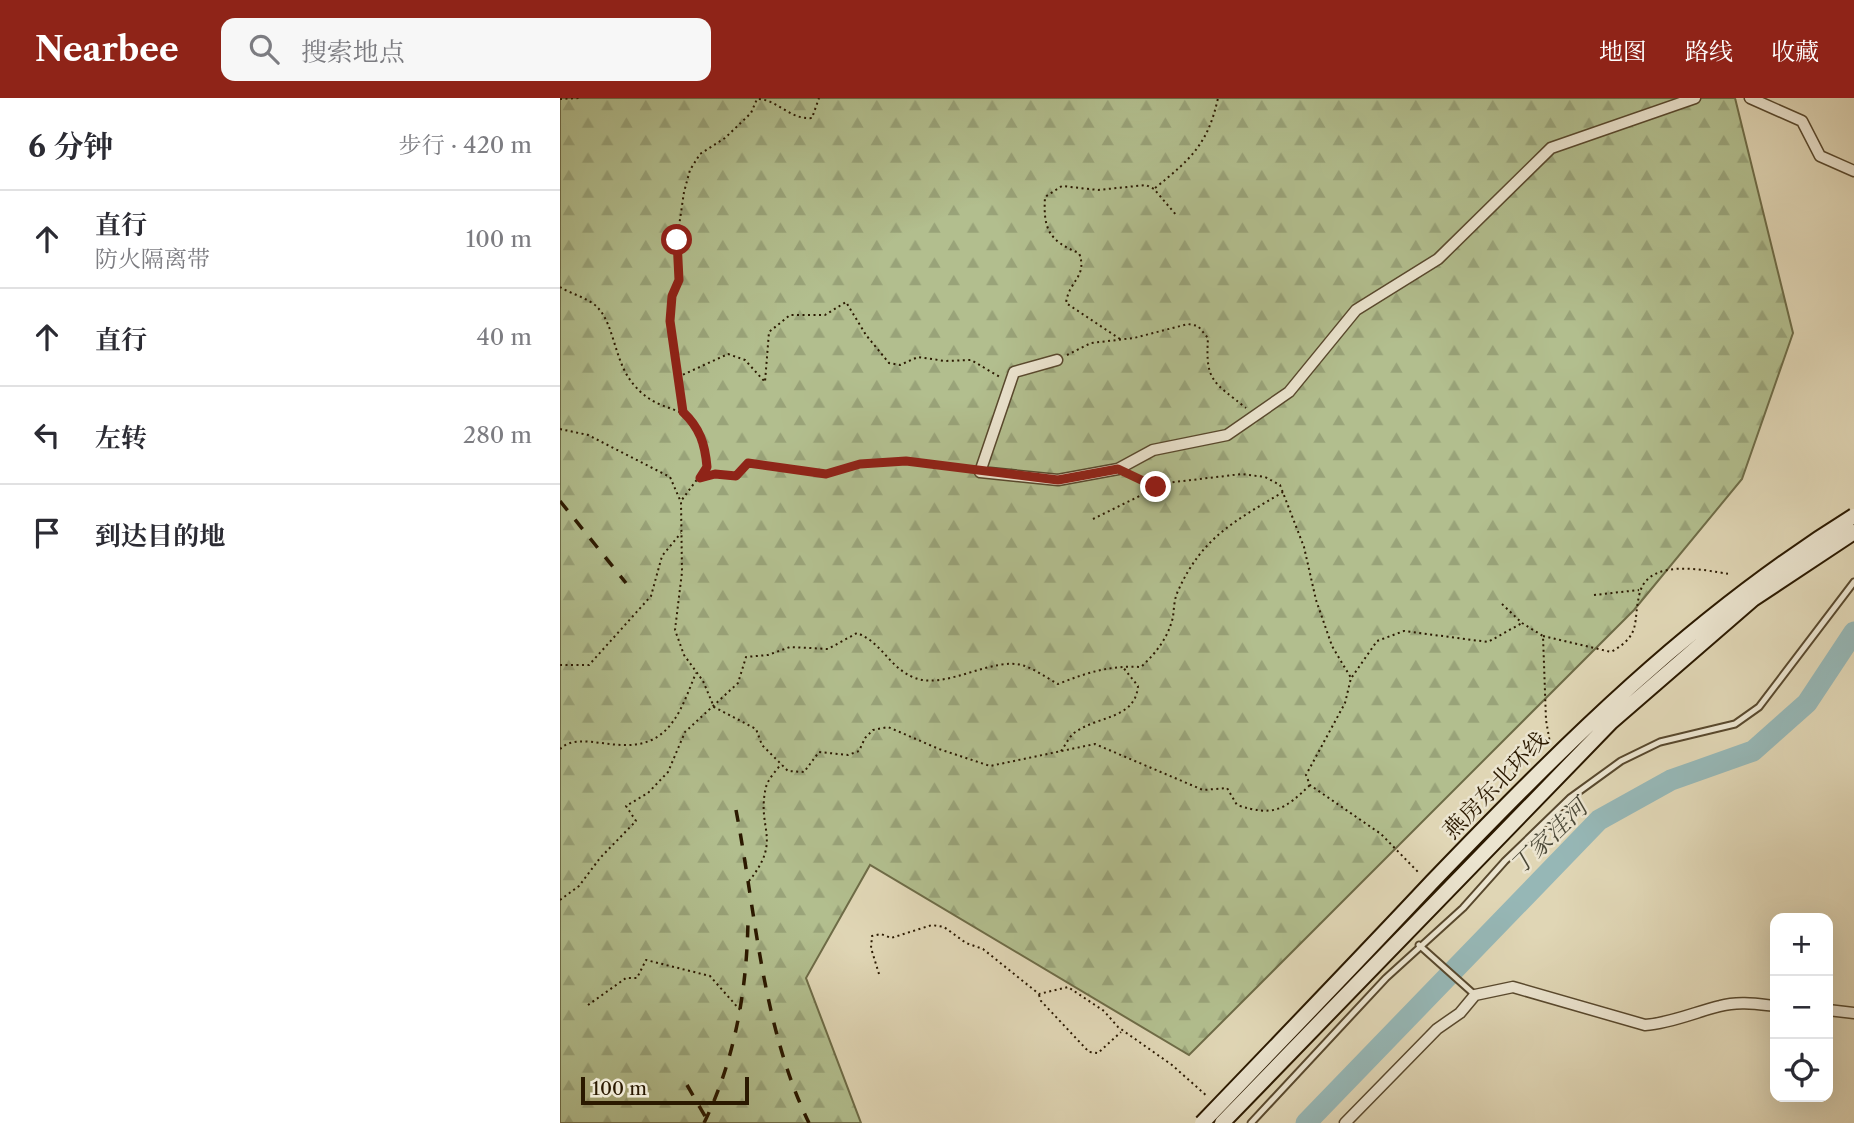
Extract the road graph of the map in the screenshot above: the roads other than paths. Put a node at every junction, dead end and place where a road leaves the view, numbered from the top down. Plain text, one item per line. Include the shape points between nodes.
1 (1695, 98) edge
2 (1750, 98) edge
3 (1854, 171) edge
4 (1057, 360) road end
5 (1854, 516) edge
6 (1854, 532) edge
7 (1854, 582) edge
8 (1419, 945) junction
9 (1475, 995) junction
10 (1770, 1006) edge
11 (1833, 1011) edge
12 (1854, 1013) edge
13 (1202, 1123) edge
14 (1222, 1123) edge
15 (1251, 1123) edge
16 (1345, 1123) edge

1 - 4 street via 1551,148 1438,259 1356,310 1289,392 1227,435 1153,450 1118,469 1058,480 980,472 1014,372
2 - 3 street via 1802,121 1820,156
5 - 13 main road, 燕房东北环线, bridge via 1746,587 1596,716
6 - 14 main road, 燕房东北环线, bridge via 1753,599 1611,722
7 - 8 lane via 1759,708 1735,724 1660,742 1621,761 1570,798 1463,908
8 - 9 lane
8 - 15 lane
9 - 10 street via 1513,987 1645,1025 1722,1005
9 - 16 street
11 - 12 street

